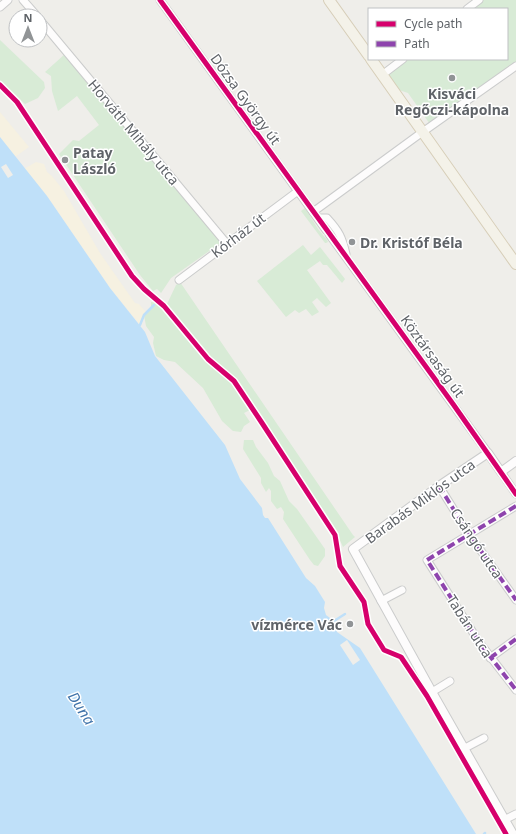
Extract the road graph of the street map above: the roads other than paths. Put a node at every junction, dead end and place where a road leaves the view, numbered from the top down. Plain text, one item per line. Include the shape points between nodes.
1 (8, 0) edge
2 (23, 0) edge
3 (160, 0) edge
4 (329, 0) edge
5 (466, 0) edge
6 (479, 0) edge
7 (0, 7) edge
8 (30, 8) edge
9 (469, 8) edge
10 (48, 30) edge
11 (368, 55) edge
12 (372, 60) edge
13 (402, 60) edge
14 (515, 68) edge
15 (382, 75) junction
16 (424, 132) junction
17 (298, 191) junction
18 (313, 212) junction
19 (318, 218) junction
20 (227, 244) junction
21 (347, 258) junction
22 (516, 264) edge
23 (179, 280) dead end
24 (488, 453) junction
25 (516, 461) edge
26 (501, 472) junction
27 (439, 486) junction
28 (516, 494) edge
29 (516, 506) edge
30 (469, 534) junction
31 (402, 590) dead end
32 (516, 600) edge
33 (381, 601) junction
34 (516, 639) edge
35 (490, 658) junction
36 (450, 682) dead end
37 (516, 690) edge
38 (432, 692) junction
39 (484, 738) dead end
40 (464, 748) junction
41 (516, 814) edge
42 (504, 820) junction
43 (512, 834) edge

1 - 7 street
2 - 8 street
3 - 17 street, Dózsa György út
4 - 11 main road
5 - 9 street
6 - 9 street
10 - 20 street, Horváth Mihály utca
12 - 15 main road
13 - 15 street
14 - 16 street
15 - 16 main road
16 - 18 street
16 - 22 main road
17 - 18 street, Dózsa György út
17 - 20 street, Kórház út
18 - 19 street, Köztársaság út
19 - 21 street, Köztársaság út
19 - 21 street, Köztársaság út via 327,218 342,238
20 - 23 street, Kórház út
21 - 24 street, Köztársaság út
24 - 26 street, Köztársaság út
24 - 27 street, Barabás Miklós utca
25 - 26 street
26 - 28 street, Köztársaság út
27 - 30 street, Csángó utca
27 - 33 street, Barabás Miklós utca via 353,549
29 - 30 street
30 - 32 street, Csángó utca
30 - 35 street, Tabán utca via 427,560
31 - 33 street
33 - 38 street
34 - 35 street
35 - 37 street, Tabán utca
36 - 38 street
38 - 40 street
39 - 40 street
40 - 42 street
41 - 42 street
42 - 43 street

